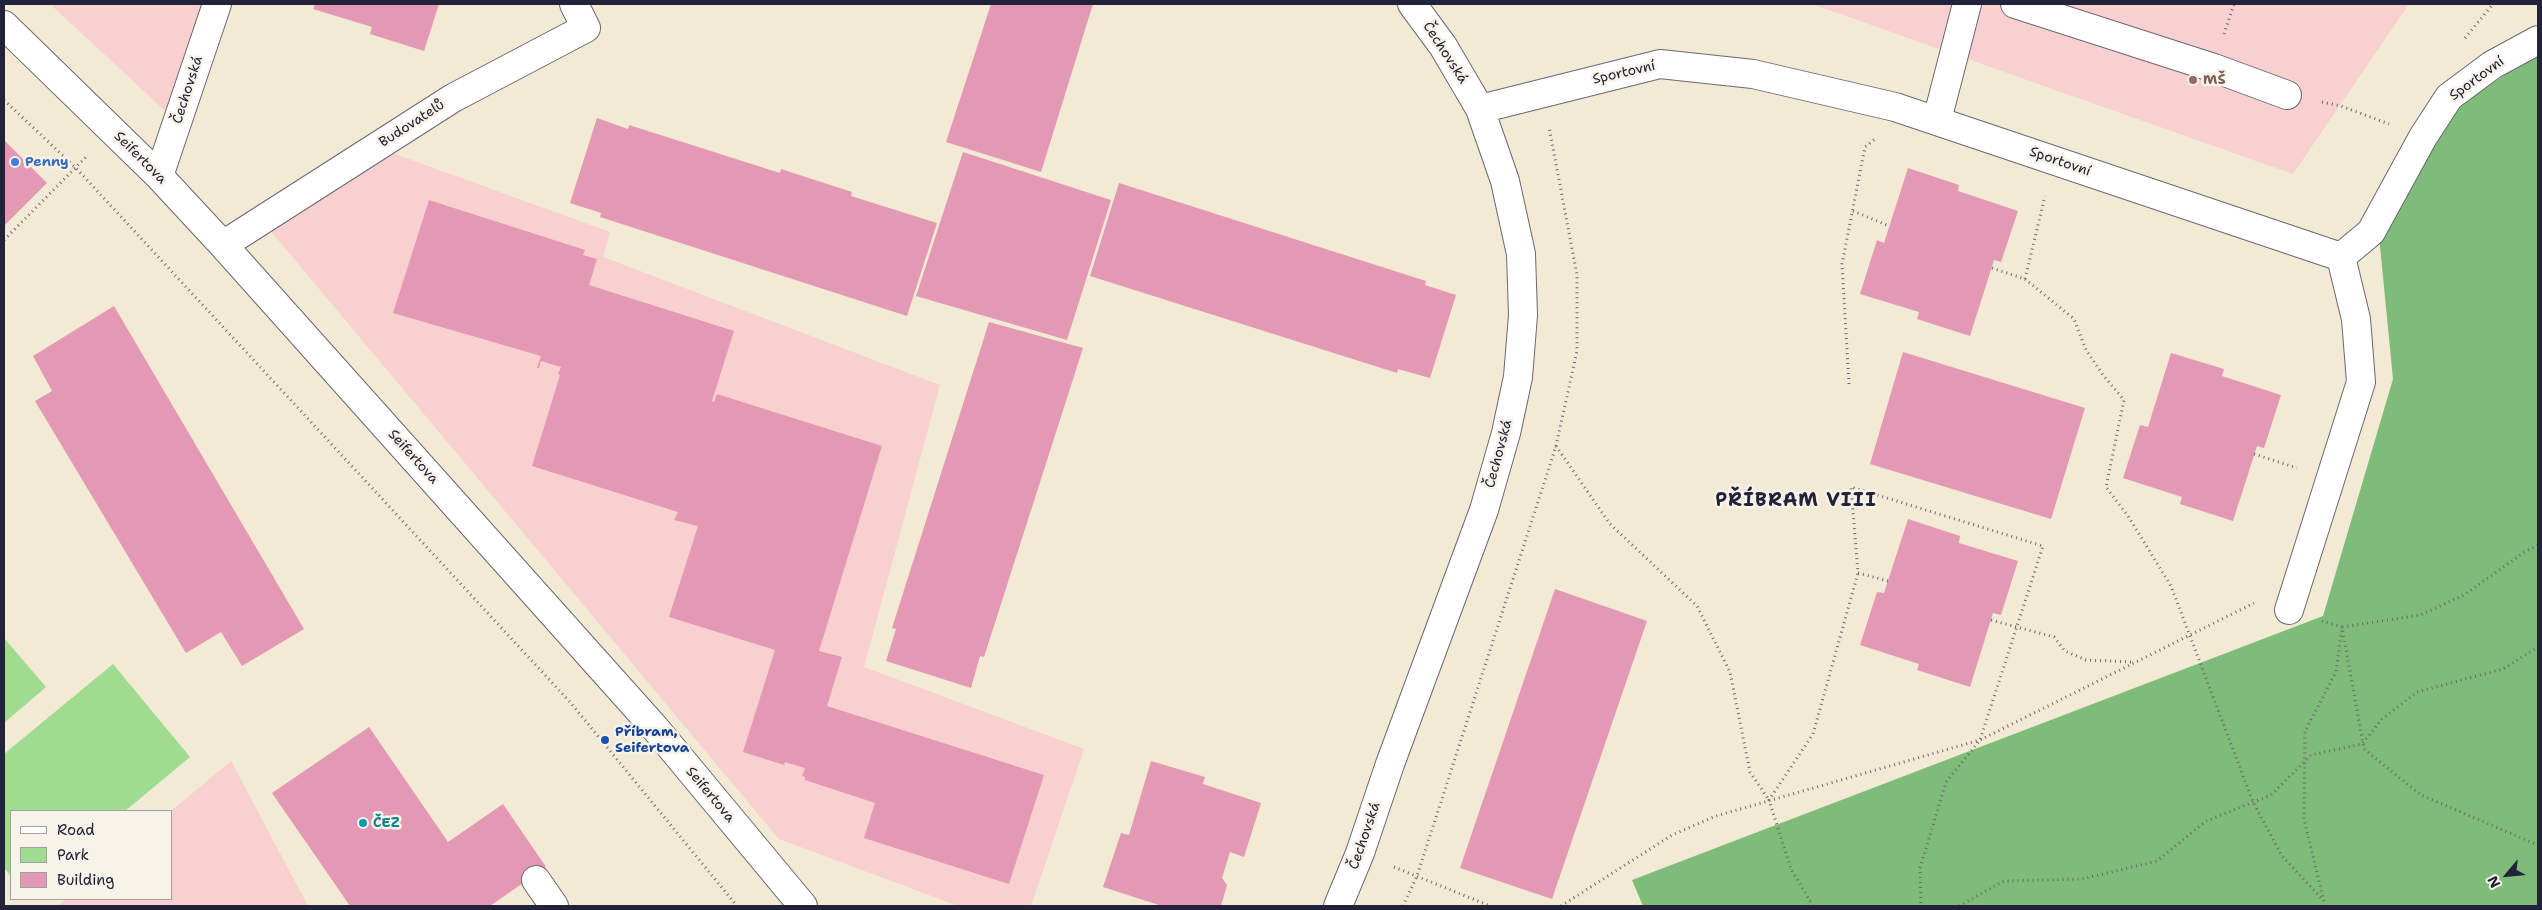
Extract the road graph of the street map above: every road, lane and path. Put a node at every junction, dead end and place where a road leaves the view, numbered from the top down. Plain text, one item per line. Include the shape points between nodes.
1 (217, 4) edge
2 (574, 4) edge
3 (1412, 4) edge
4 (1967, 4) edge
5 (2015, 4) edge
6 (2493, 4) edge
7 (2490, 8) dead end
8 (4, 25) edge
9 (2538, 40) edge
10 (2287, 95) joint
11 (4, 100) edge
12 (1480, 109) junction
13 (1937, 120) junction
14 (111, 128) junction
15 (1878, 137) dead end
16 (2423, 137) junction
17 (76, 168) junction
18 (159, 176) junction
19 (2046, 189) dead end
20 (1852, 211) junction
21 (1889, 226) dead end
22 (4, 240) edge
23 (222, 245) junction
24 (2341, 257) junction
25 (1992, 268) dead end
26 (2025, 279) junction
27 (1849, 384) dead end
28 (1556, 446) dead end
29 (2254, 454) dead end
30 (2300, 458) dead end
31 (2297, 468) junction
32 (2295, 477) dead end
33 (2538, 545) edge
34 (1858, 573) junction
35 (1888, 581) dead end
36 (2258, 601) dead end
37 (2289, 610) joint
38 (1991, 620) dead end
39 (2017, 627) junction
40 (2342, 627) junction
41 (2191, 634) junction
42 (2538, 647) edge
43 (2134, 662) junction
44 (1980, 740) junction
45 (2362, 744) junction
46 (2305, 761) junction
47 (1769, 800) junction
48 (2253, 802) junction
49 (2538, 845) edge
50 (1360, 853) junction
51 (536, 880) dead end
52 (2323, 900) junction
53 (554, 906) edge
54 (738, 906) edge
55 (803, 906) edge
56 (1338, 906) edge
57 (1490, 906) edge
58 (1560, 906) edge
59 (1813, 906) edge
60 (1921, 906) edge
61 (1959, 906) edge
62 (2325, 906) edge

1 - 18 street, Čechovská
2 - 23 street, Budovatelů via 586,28 453,98
3 - 12 street, Čechovská via 1443,46
4 - 13 street
5 - 10 street
6 - 7 path
8 - 14 street, Seifertova
9 - 16 street, Sportovní via 2492,65 2449,97
10 - 16 path via 2341,106
11 - 17 path
12 - 13 street, Sportovní via 1660,64 1753,74
12 - 50 street, Čechovská via 1505,181 1521,254 1524,315 1518,377 1484,510
13 - 24 street, Sportovní
14 - 17 path
14 - 18 street, Seifertova
15 - 20 path via 1865,147
16 - 24 street, Sportovní via 2370,232
17 - 22 path
17 - 54 path via 570,702
18 - 23 street, Seifertova
19 - 26 path
20 - 21 path
20 - 27 path via 1842,264
23 - 55 street, Seifertova via 655,728
24 - 37 street via 2356,319 2361,382
25 - 26 path
26 - 41 path via 2074,319 2086,350 2124,400 2106,487 2171,586
28 - 47 path via 1610,524 1697,606 1730,672 1750,772
29 - 31 path
30 - 31 path
31 - 32 path
33 - 40 path via 2464,595 2420,614
34 - 35 path
34 - 39 path via 1852,487 2043,546
34 - 47 path via 1813,734
36 - 41 path
37 - 40 path
38 - 39 path
39 - 43 path via 2054,637 2066,651 2086,660
39 - 44 path
40 - 45 path
40 - 46 path via 2336,672 2305,731
41 - 43 path
41 - 48 path
42 - 45 path via 2503,668 2416,692 2382,719
43 - 44 path
44 - 47 path
44 - 60 path via 1946,782 1920,868
45 - 46 path via 2311,755
45 - 49 path via 2421,795
46 - 48 path via 2271,795
46 - 52 path via 2304,819
47 - 58 path via 1716,816 1672,835
47 - 59 path via 1791,869
48 - 52 path via 2282,856
48 - 61 path via 2206,821 2157,861 2082,878 2004,881
50 - 56 street, Čechovská
50 - 57 path
51 - 53 street
52 - 62 path

